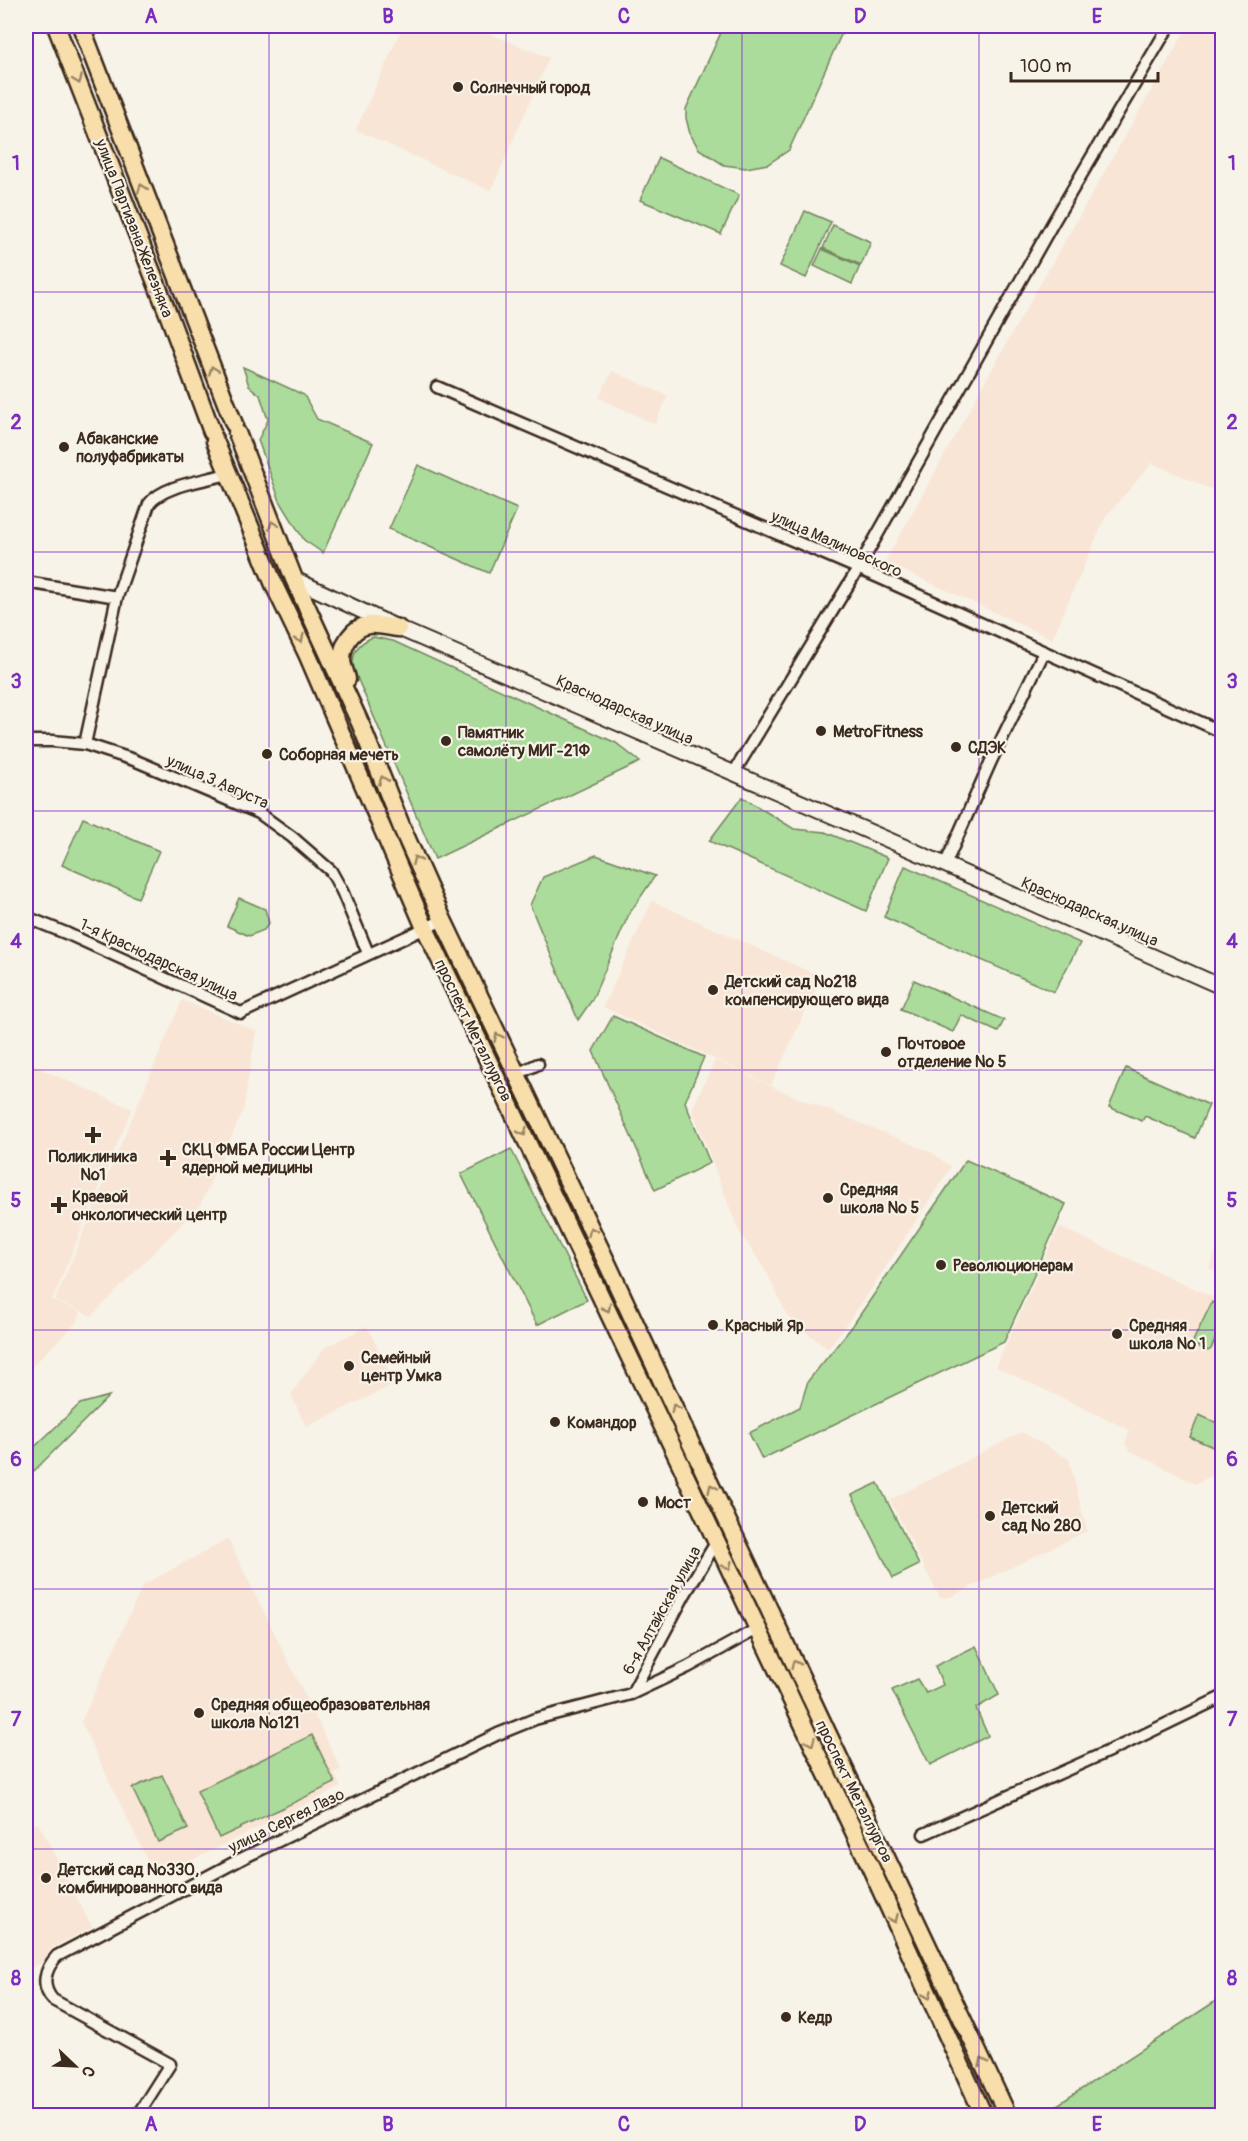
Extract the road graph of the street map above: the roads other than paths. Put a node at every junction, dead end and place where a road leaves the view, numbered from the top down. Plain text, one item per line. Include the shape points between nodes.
1 (56, 26) edge
2 (81, 26) edge
3 (1169, 26) edge
4 (437, 387) dead end
5 (227, 474) junction
6 (858, 569) junction
7 (294, 579) junction
8 (26, 582) edge
9 (275, 587) junction
10 (117, 597) junction
11 (398, 628) junction
12 (1044, 652) junction
13 (362, 725) junction
14 (1222, 732) edge
15 (26, 741) edge
16 (85, 744) junction
17 (734, 774) junction
18 (945, 865) junction
19 (26, 917) edge
20 (442, 920) junction
21 (425, 928) junction
22 (368, 953) junction
23 (1222, 987) edge
24 (538, 1064) dead end
25 (515, 1075) junction
26 (717, 1541) junction
27 (772, 1618) junction
28 (757, 1629) junction
29 (631, 1694) junction
30 (1222, 1697) edge
31 (924, 1834) dead end
32 (137, 2115) edge
33 (984, 2115) edge
34 (1008, 2115) edge

1 -> 5 main road, улица Партизана Железняка
7 -> 2 main road, улица Партизана Железняка
3 - 6 street
4 - 6 street, улица Малиновского
5 - 9 main road, улица Партизана Железняка
5 - 10 street via 155,495
6 - 12 street, улица Малиновского
6 - 17 street
7 - 9 main road
7 - 11 main road, Краснодарская улица
7 - 13 main road, проспект Металлургов
8 - 10 street
9 -> 21 main road, проспект Металлургов via 309,656
10 - 16 street
11 - 13 main road via 371,624 361,627 344,646 342,662
11 - 17 main road, Краснодарская улица
12 - 14 street, улица Малиновского
12 - 18 street
20 -> 13 main road, проспект Металлургов
15 - 16 street, улица 3 Августа
16 - 22 street, улица 3 Августа via 134,760 259,813 292,837 331,871
17 - 18 main road, Краснодарская улица
18 - 23 main road, Краснодарская улица
19 - 22 street, 1-я Краснодарская улица via 241,1013
20 - 21 street, 1-я Краснодарская улица
25 -> 20 main road, проспект Металлургов
21 - 22 street, 1-я Краснодарская улица
21 -> 26 main road, проспект Металлургов
24 - 25 street
27 -> 25 main road, проспект Металлургов via 613,1275
26 -> 28 main road, проспект Металлургов
26 - 29 street, 6-я Алтайская улица
27 - 28 main road
34 -> 27 main road, проспект Металлургов
28 - 29 street, улица Сергея Лазо
28 -> 33 main road, проспект Металлургов
29 - 32 street, улица Сергея Лазо via 535,1719 498,1734 240,1859 57,1956 44,1979 53,2000 170,2064
30 - 31 street

